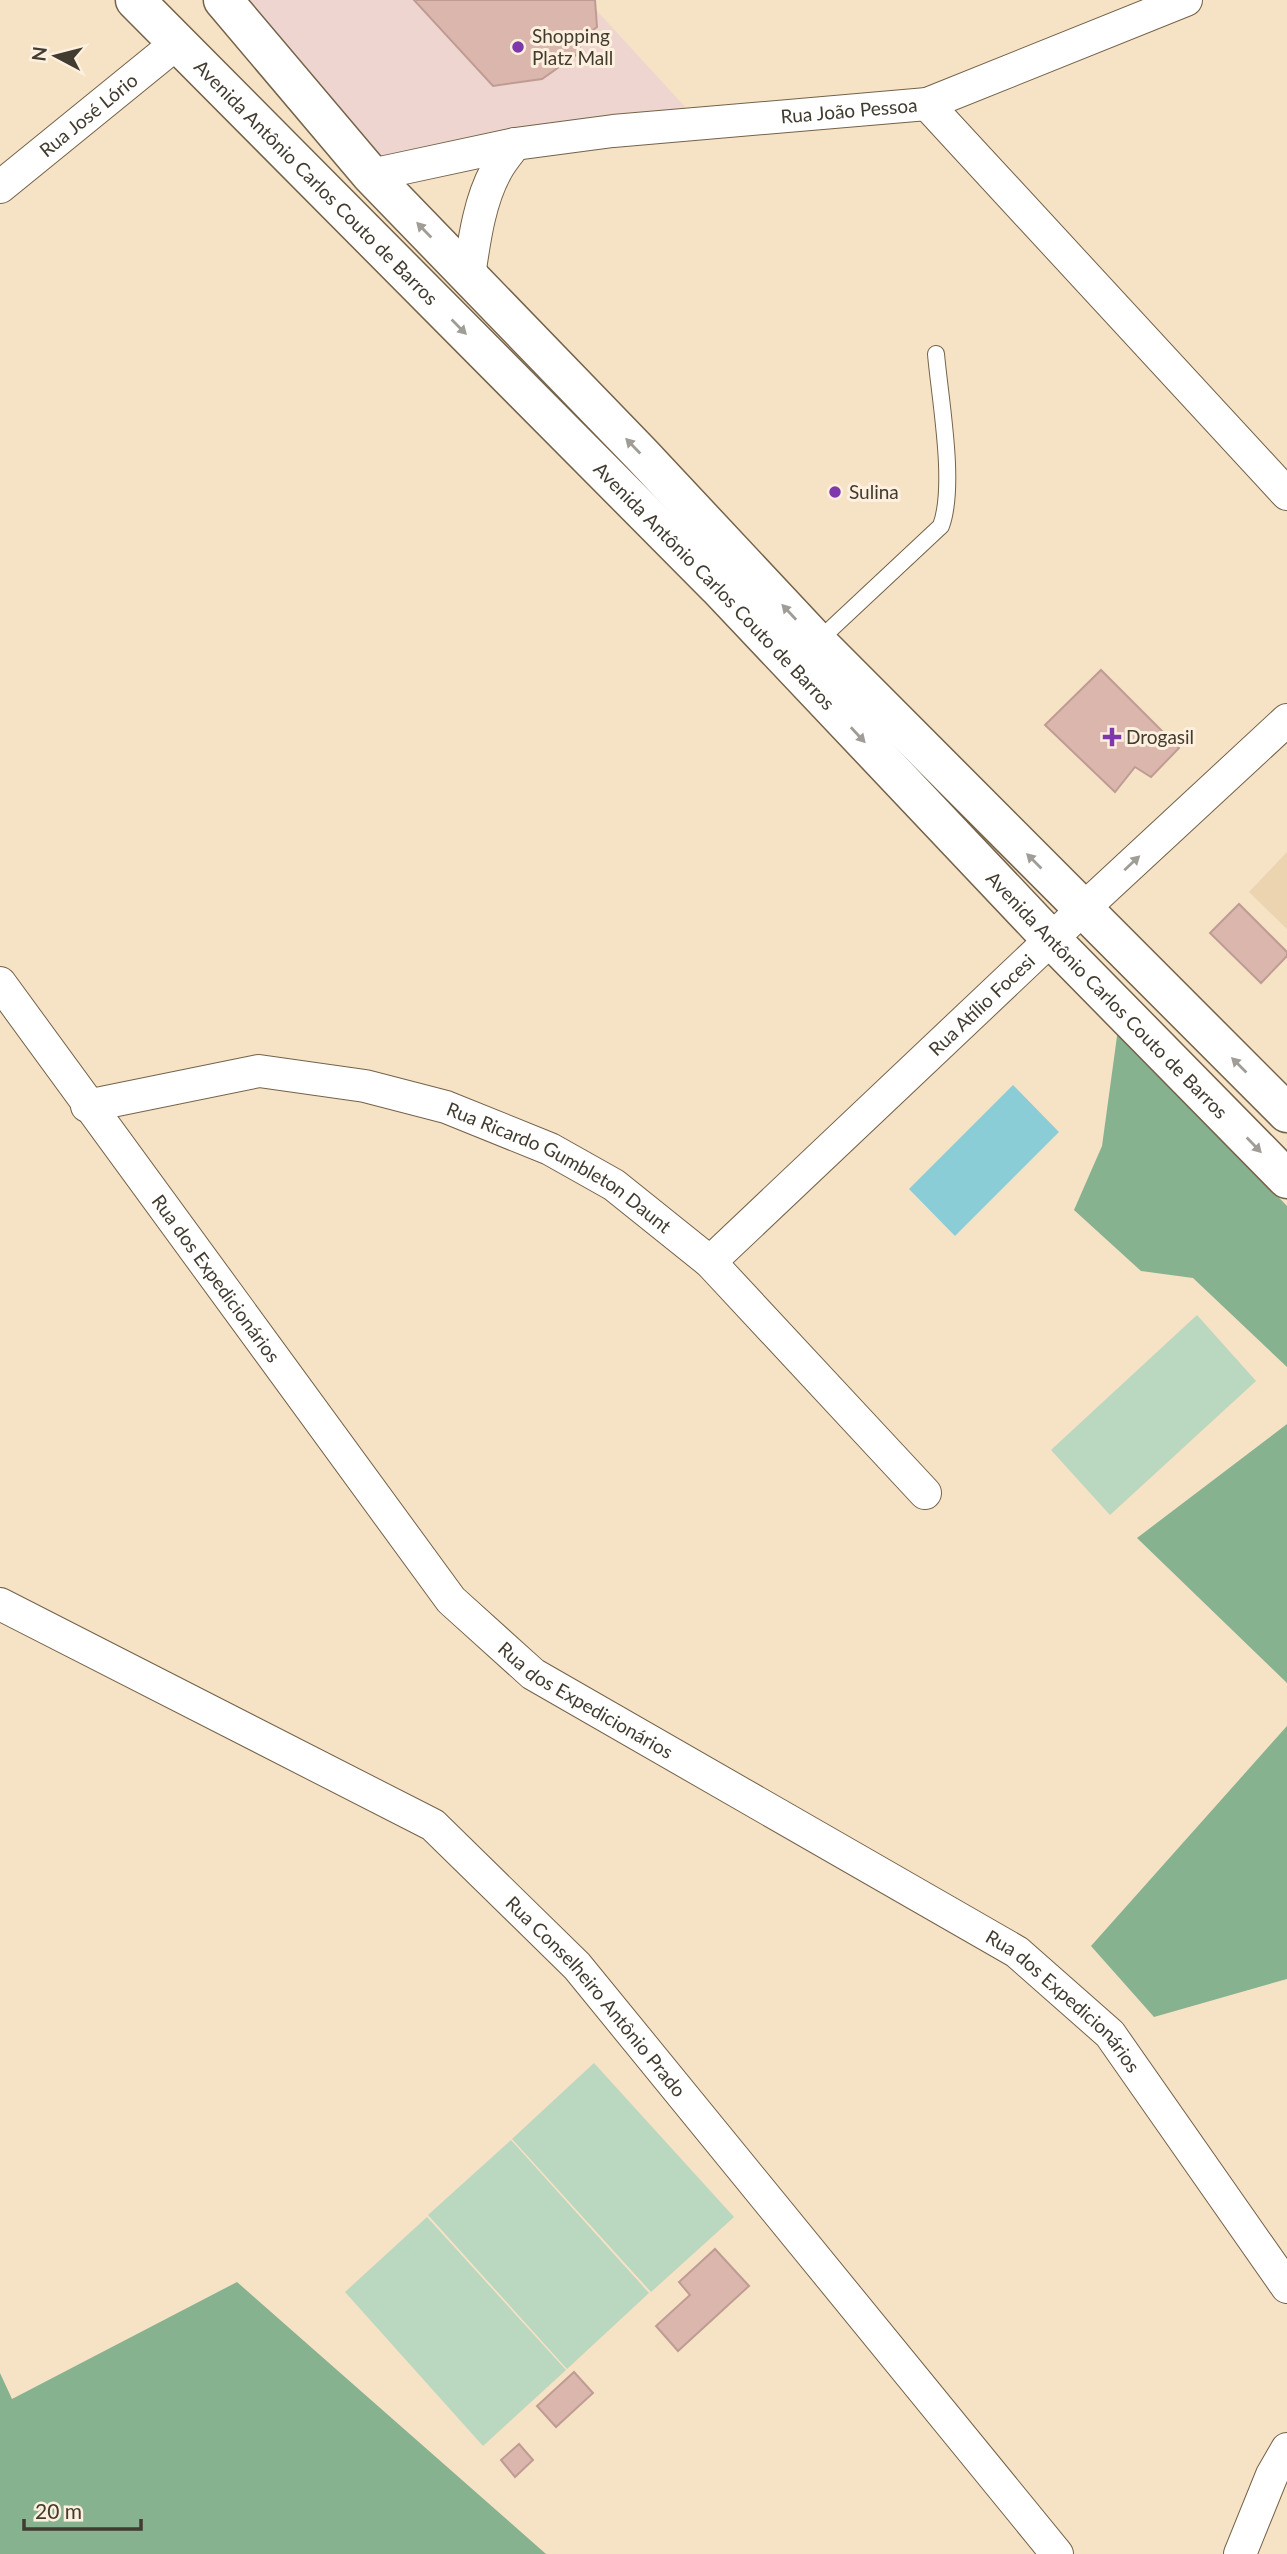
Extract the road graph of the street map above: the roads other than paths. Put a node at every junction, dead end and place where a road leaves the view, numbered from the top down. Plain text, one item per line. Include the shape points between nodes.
1 (135, 0) edge
2 (223, 0) edge
3 (1186, 0) edge
4 (177, 43) junction
5 (927, 104) junction
6 (515, 144) junction
7 (371, 175) junction
8 (0, 187) edge
9 (469, 276) junction
10 (936, 354) dead end
11 (1287, 494) edge
12 (817, 642) junction
13 (1287, 720) edge
14 (1082, 910) junction
15 (1051, 939) junction
16 (0, 983) edge
17 (87, 1106) junction
18 (1287, 1114) edge
19 (1287, 1179) edge
20 (709, 1262) junction
21 (925, 1493) dead end
22 (0, 1604) edge
23 (1287, 2287) edge
24 (1287, 2449) edge
25 (1056, 2554) edge
26 (1240, 2554) edge

1 - 4 main road, Avenida Antônio Carlos Couto de Barros
2 - 7 main road, Avenida Antônio Carlos Couto de Barros
3 - 5 street
4 - 8 street, Rua José Lório
4 -> 15 main road, Avenida Antônio Carlos Couto de Barros via 718,587
5 - 6 street, Rua João Pessoa
5 - 11 street, Rua João Pessoa
6 - 7 street, Rua João Pessoa
6 - 9 street via 496,170 485,200
9 -> 7 main road, Avenida Antônio Carlos Couto de Barros
12 -> 9 main road, Avenida Antônio Carlos Couto de Barros
10 - 12 lane via 947,477 941,526
14 -> 12 main road, Avenida Antônio Carlos Couto de Barros
14 -> 13 street, Rua Atílio Focesi
14 - 15 street, Rua Atílio Focesi
18 -> 14 main road, Avenida Antônio Carlos Couto de Barros
15 -> 19 main road, Avenida Antônio Carlos Couto de Barros
15 - 20 street, Rua Atílio Focesi
16 - 17 street, Rua dos Expedicionários
17 - 20 street, Rua Ricardo Gumbleton Daunt via 259,1070 365,1086 446,1107 550,1149 614,1185
17 - 23 street, Rua dos Expedicionários via 451,1600 533,1674 1017,1952 1110,2034
20 - 21 street, Rua Ricardo Gumbleton Daunt
22 - 25 street, Rua Conselheiro Antônio Prado via 433,1825 577,1966
24 - 26 street

